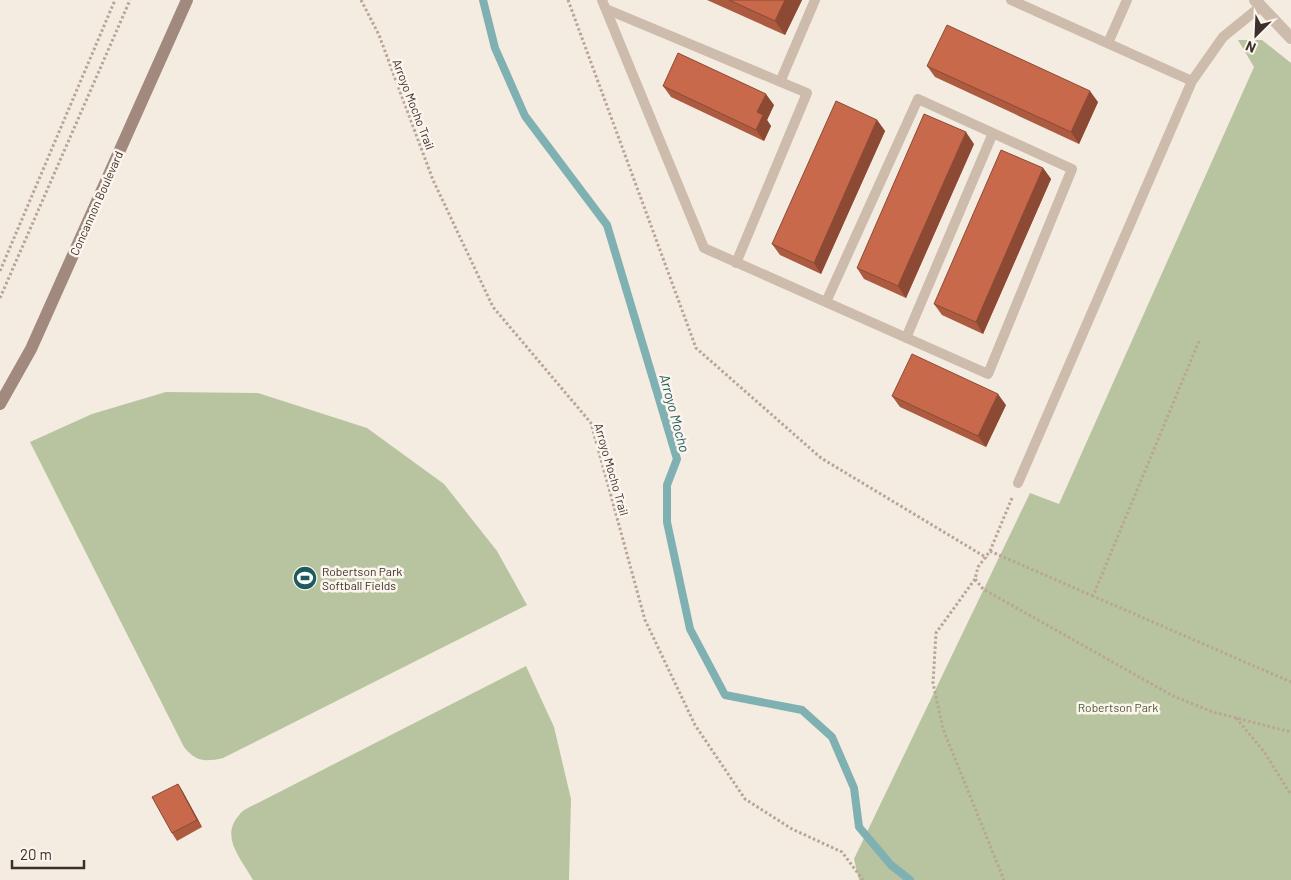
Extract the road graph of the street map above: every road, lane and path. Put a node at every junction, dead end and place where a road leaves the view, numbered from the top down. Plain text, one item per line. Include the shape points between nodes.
1 (115, 0) edge
2 (130, 0) edge
3 (187, 0) edge
4 (361, 0) edge
5 (568, 0) edge
6 (815, 0) edge
7 (1011, 0) edge
8 (1127, 0) edge
9 (1257, 3) edge
10 (604, 4) edge
11 (1291, 38) edge
12 (1108, 43) junction
13 (1192, 81) junction
14 (780, 82) junction
15 (993, 133) junction
16 (736, 263) junction
17 (0, 271) edge
18 (0, 298) edge
19 (826, 302) junction
20 (906, 338) junction
21 (1199, 341) dead end
22 (0, 404) edge
23 (1018, 483) joint
24 (990, 552) junction
25 (986, 558) junction
26 (975, 579) junction
27 (1093, 596) junction
28 (1291, 682) edge
29 (1235, 717) junction
30 (1291, 732) edge
31 (1291, 795) edge
32 (863, 880) edge
33 (1004, 880) edge

1 - 17 path
2 - 18 path
3 - 22 main road, Concannon Boulevard via 31,349
4 - 32 path, Arroyo Mocho Trail via 378,35 433,180 493,307 591,423 645,620 695,725 745,799 792,829 842,852
5 - 25 path via 696,348 821,458
6 - 14 lane
7 - 12 lane
8 - 12 lane
9 - 11 street
9 - 13 lane via 1223,36
10 - 14 lane
10 - 16 lane via 704,248
12 - 13 lane
13 - 23 lane
14 - 16 lane via 807,93
15 - 19 lane via 918,99
15 - 20 lane
15 - 20 lane via 1072,169 988,374
16 - 19 lane
19 - 20 lane
21 - 27 path
23 - 24 path
24 - 25 path
24 - 27 path
25 - 26 path via 978,567
26 - 29 path via 991,594 1173,696
26 - 33 path via 936,633 933,683 943,729
27 - 28 path
29 - 30 path
29 - 31 path via 1265,753

